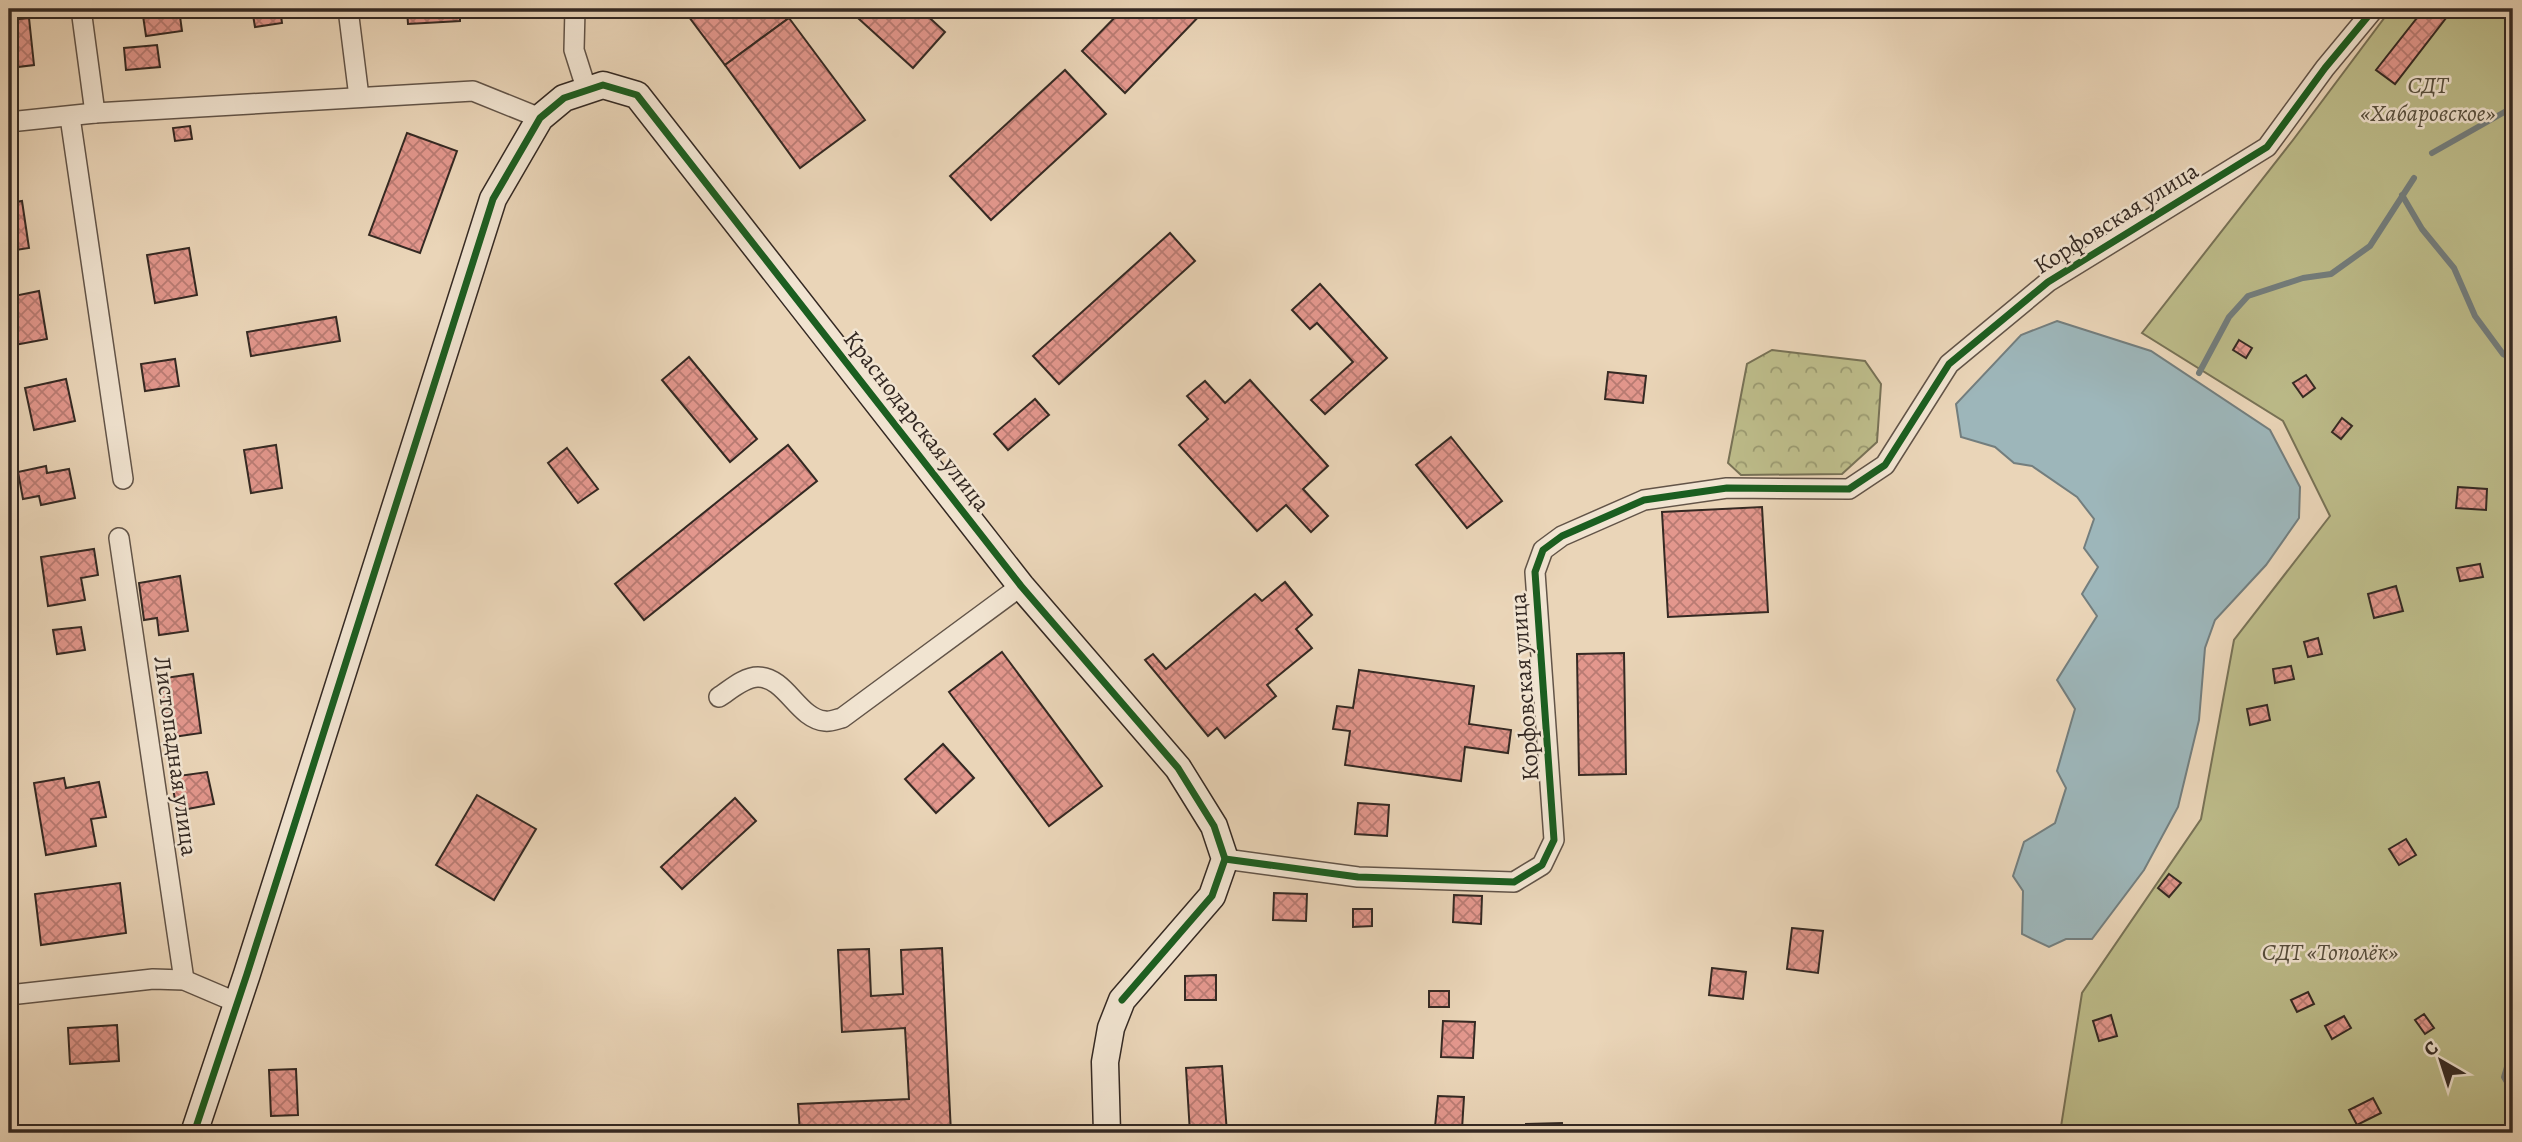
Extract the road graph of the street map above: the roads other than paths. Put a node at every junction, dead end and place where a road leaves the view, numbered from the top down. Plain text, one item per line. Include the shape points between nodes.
1 (81, 9) edge
2 (348, 9) edge
3 (575, 9) edge
4 (2374, 9) edge
5 (587, 91) junction
6 (359, 97) junction
7 (95, 113) junction
8 (70, 117) junction
9 (540, 118) junction
10 (9, 122) edge
11 (123, 479) dead end
12 (119, 538) dead end
13 (1021, 586) junction
14 (719, 697) dead end
15 (1225, 859) junction
16 (184, 980) junction
17 (9, 995) edge
18 (238, 1003) junction
19 (194, 1133) edge
20 (1107, 1133) edge

1 - 7 street
2 - 6 street
3 - 5 street via 574,50
4 - 15 street, Корфовская улица via 2267,147 2048,282 1949,364 1885,465 1849,489 1727,488 1644,500 1562,536 1543,550 1535,572 1554,840 1542,865 1514,882 1358,877
5 - 9 street, Краснодарская улица via 564,98
5 - 13 street, Краснодарская улица via 603,85 637,95
6 - 7 street
6 - 9 street via 473,91
7 - 8 street
8 - 10 street
8 - 11 street
9 - 18 street via 493,199
12 - 16 street, Листопадная улица
13 - 14 street via 842,718 826,722 814,718 766,679 755,677
13 - 15 street, Краснодарская улица via 1178,768 1214,826
15 - 20 street via 1212,896 1122,1000 1105,1062
16 - 17 street via 153,979
16 - 18 street
18 - 19 street

